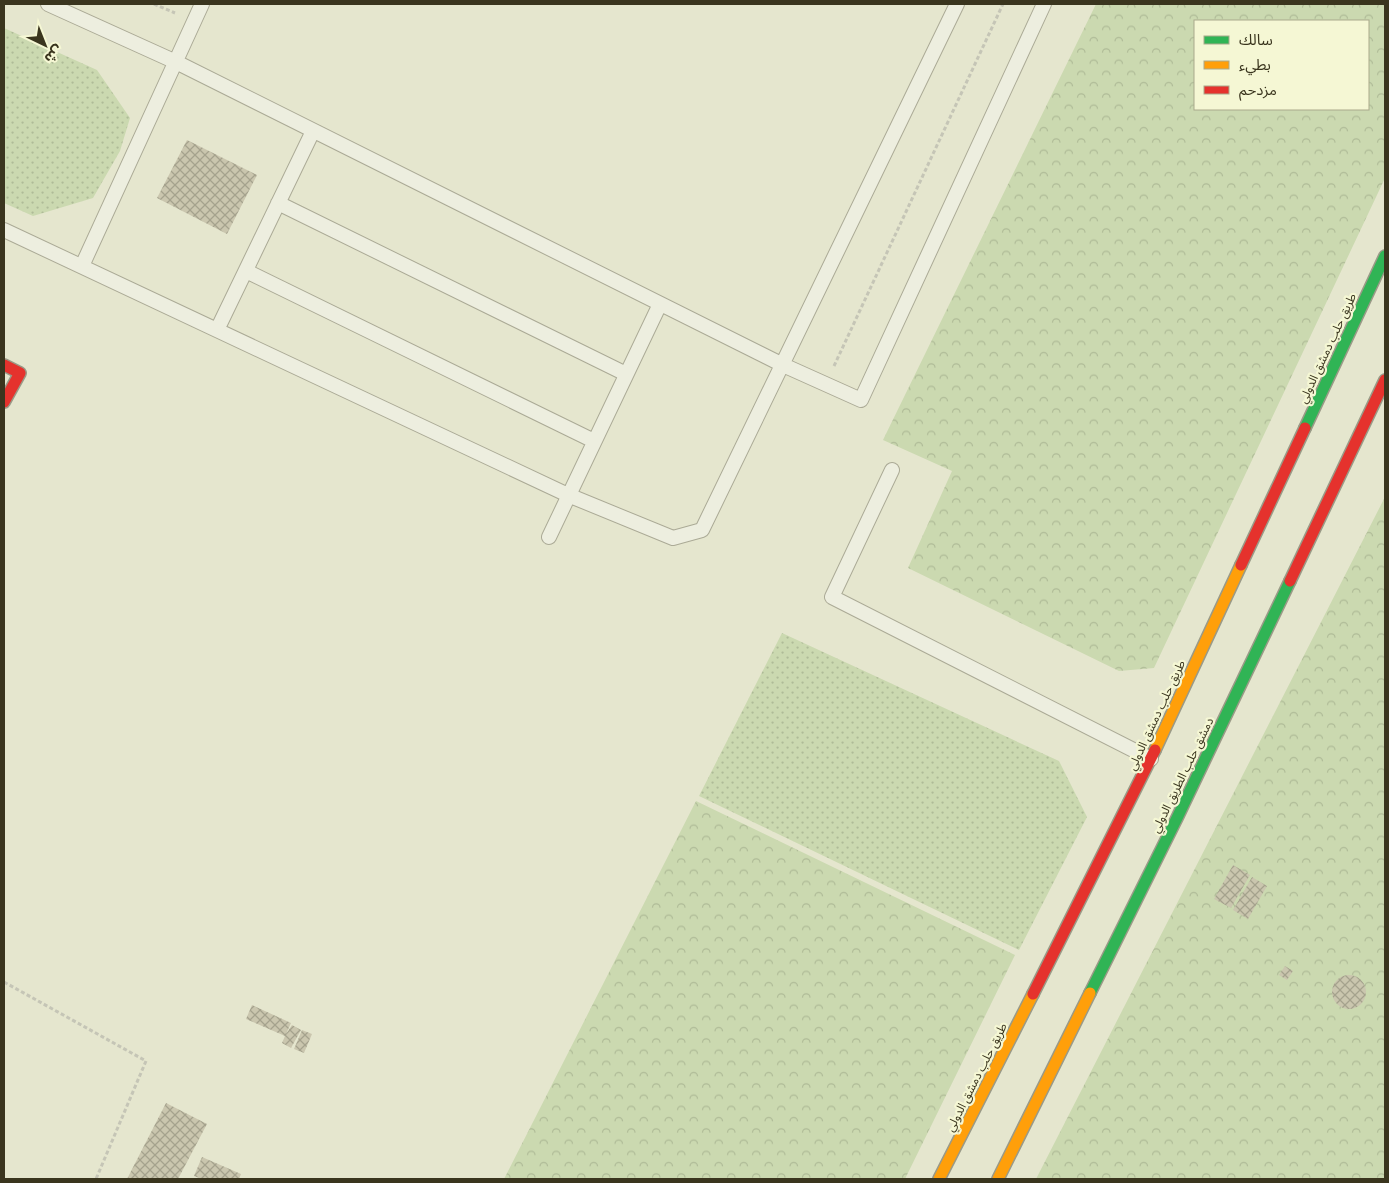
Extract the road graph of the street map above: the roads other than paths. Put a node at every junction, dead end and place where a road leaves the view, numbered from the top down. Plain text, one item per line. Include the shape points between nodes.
1 (48, 4) edge
2 (202, 4) edge
3 (958, 4) edge
4 (1044, 4) edge
5 (176, 62) junction
6 (313, 131) junction
7 (278, 203) junction
8 (4, 230) edge
9 (1385, 256) edge
10 (82, 266) junction
11 (246, 271) junction
12 (660, 304) junction
13 (218, 330) junction
14 (4, 365) edge
15 (783, 365) junction
16 (626, 374) junction
17 (1385, 380) edge
18 (4, 402) edge
19 (594, 441) junction
20 (892, 470) dead end
21 (568, 495) junction
22 (549, 537) dead end
23 (1151, 759) junction
24 (939, 1179) edge
25 (998, 1179) edge

1 - 5 lane
2 - 5 lane
3 - 15 lane
4 - 15 lane via 861,400
5 - 6 lane
5 - 10 lane
6 - 7 lane
6 - 12 lane
7 - 11 lane
7 - 16 lane
8 - 10 lane
9 - 23 main road, طريق حلب دمشق الدولي
10 - 13 lane
11 - 13 lane
11 - 19 lane
12 - 15 lane
12 - 16 lane
13 - 21 lane
14 - 18 main road via 20,372
15 - 21 lane via 702,530 674,538
16 - 19 lane
17 - 25 main road, دمشق حلب الطريق الدولي via 1177,818
19 - 21 lane
20 - 23 lane via 832,597
21 - 22 lane
23 - 24 main road, طريق حلب دمشق الدولي

